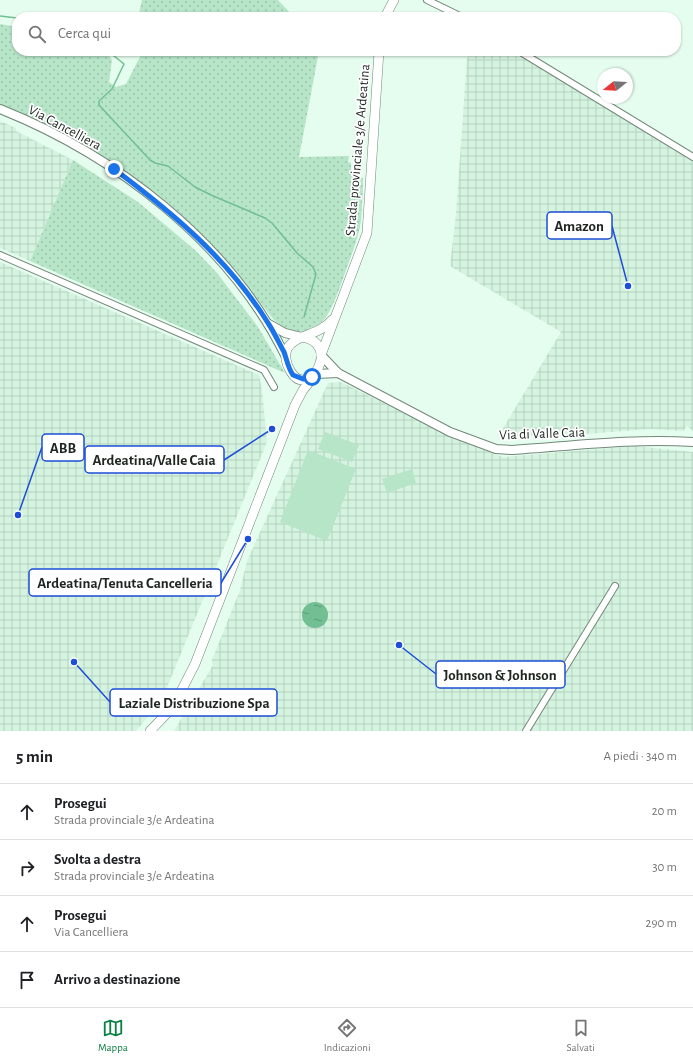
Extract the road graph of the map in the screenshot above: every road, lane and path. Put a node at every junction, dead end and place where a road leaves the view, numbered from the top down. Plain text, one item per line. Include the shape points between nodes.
1 (394, 0) edge
2 (427, 0) edge
3 (388, 12) edge
4 (452, 12) edge
5 (380, 56) edge
6 (527, 56) edge
7 (0, 109) edge
8 (693, 157) edge
9 (0, 255) edge
10 (335, 317) junction
11 (268, 324) junction
12 (301, 337) junction
13 (285, 355) junction
14 (321, 355) junction
15 (338, 373) junction
16 (316, 374) junction
17 (293, 375) junction
18 (274, 387) dead end
19 (295, 405) junction
20 (693, 442) edge
21 (614, 586) dead end
22 (150, 731) edge
23 (526, 731) edge

1 - 3 main road
2 - 4 street
5 - 10 main road, Strada provinciale 3/e Ardeatina via 367,230
6 - 8 street
7 - 11 street, Via Cancelliera via 88,153 145,192 218,257
9 - 18 street via 264,370
10 - 12 main road via 320,331
10 - 14 main road, Strada provinciale 3/e Ardeatina
11 - 12 street, Via Cancelliera via 285,333
11 - 13 street, Via Cancelliera
12 - 13 main road via 292,342
12 - 14 main road via 313,342
13 - 17 main road
14 - 15 street, Via di Valle Caia
14 - 16 main road
15 - 16 street
15 - 20 street, Via di Valle Caia via 450,432 496,449 620,442
16 - 17 main road via 303,379
16 - 19 main road via 302,390
17 - 19 main road via 297,390
19 - 22 main road via 195,664 173,707
21 - 23 street

